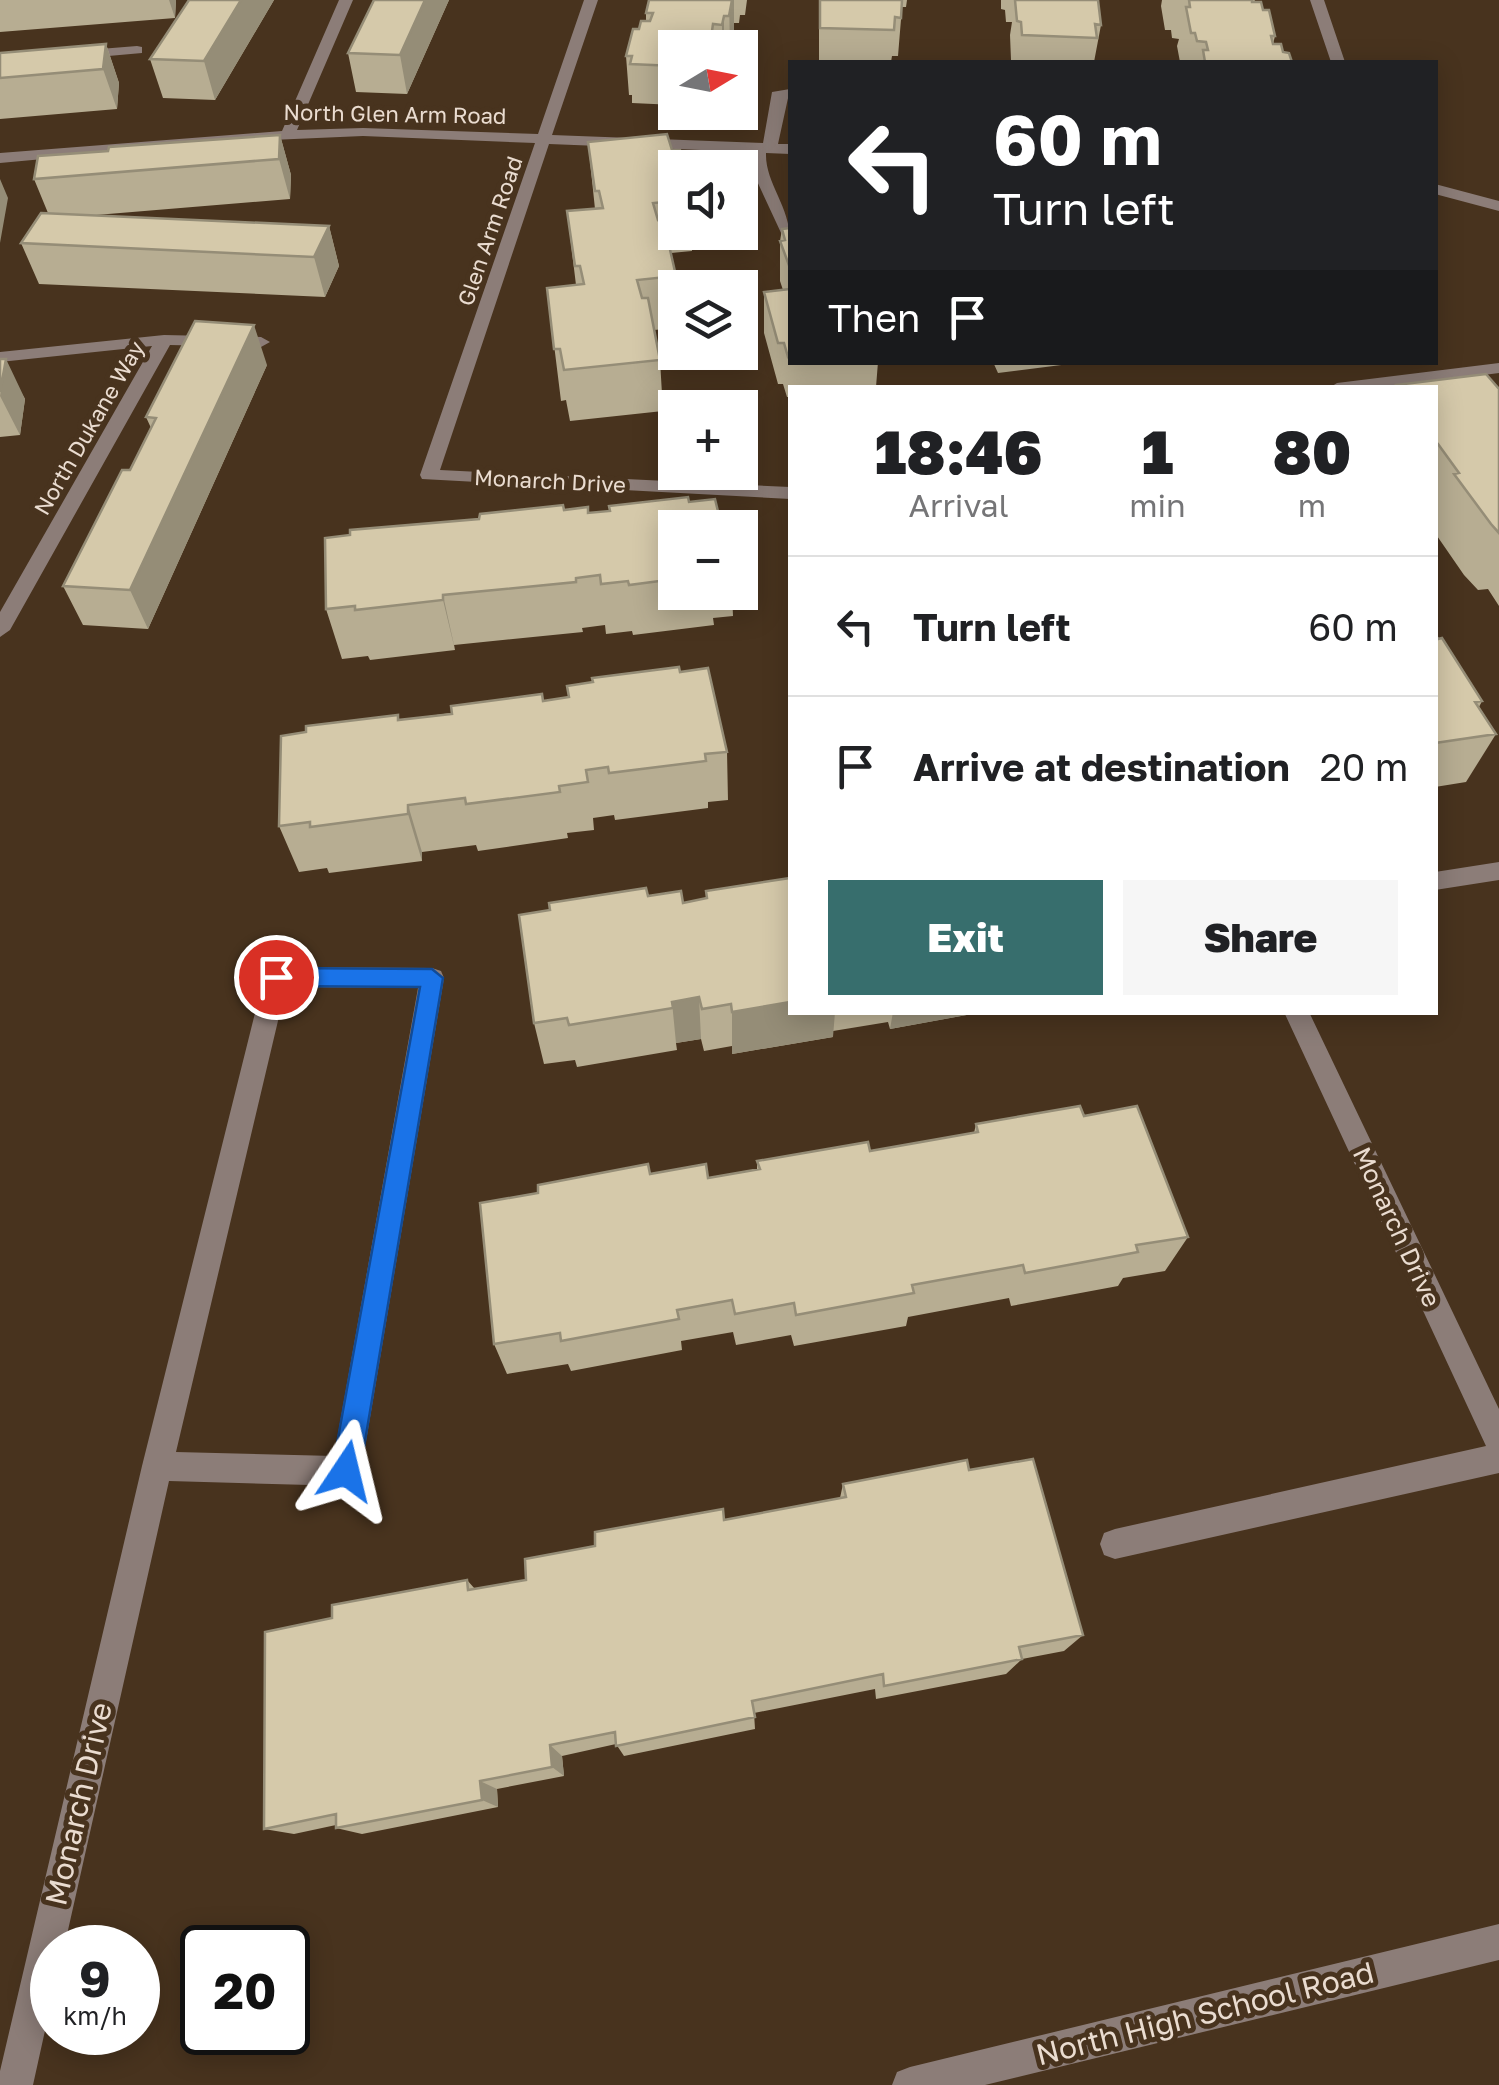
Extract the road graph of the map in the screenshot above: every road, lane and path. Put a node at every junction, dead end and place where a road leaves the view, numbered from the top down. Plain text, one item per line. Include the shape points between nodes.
1 (346, 0) edge
2 (591, 0) edge
3 (1316, 0) edge
4 (137, 50) dead end
5 (59, 57) edge
6 (1337, 60) edge
7 (788, 93) edge
8 (288, 134) junction
9 (546, 140) junction
10 (764, 148) junction
11 (788, 148) edge
12 (0, 158) edge
13 (1438, 189) edge
14 (1499, 206) edge
15 (788, 231) edge
16 (164, 340) junction
17 (261, 342) dead end
18 (0, 357) edge
19 (1499, 368) edge
20 (1361, 385) edge
21 (429, 475) joint
22 (788, 493) edge
23 (0, 630) edge
24 (1499, 871) edge
25 (1438, 881) edge
26 (1297, 1015) edge
27 (1499, 1441) edge
28 (1499, 1458) edge
29 (157, 1466) junction
30 (1115, 1544) dead end
31 (1499, 1942) edge
32 (14, 2085) edge
33 (910, 2085) edge

1 - 8 street
2 - 9 street, Glen Arm Road
3 - 6 street
4 - 5 street
7 - 10 street via 779,92
8 - 9 street, North Glen Arm Road
8 - 12 street, North Glen Arm Road
9 - 10 street, North Glen Arm Road
9 - 21 street, Glen Arm Road
10 - 11 street, North Glen Arm Road
10 - 15 street via 758,166
13 - 14 street
16 - 17 street
16 - 18 street, North Dukane Way
16 - 23 street, North Dukane Way
19 - 20 street
21 - 22 street, Monarch Drive
24 - 25 street
26 - 27 street, Monarch Drive
28 - 30 street
29 - 29 street, Monarch Drive via 276,977 432,978 346,1471
29 - 32 street, Monarch Drive
31 - 33 street, North High School Road

